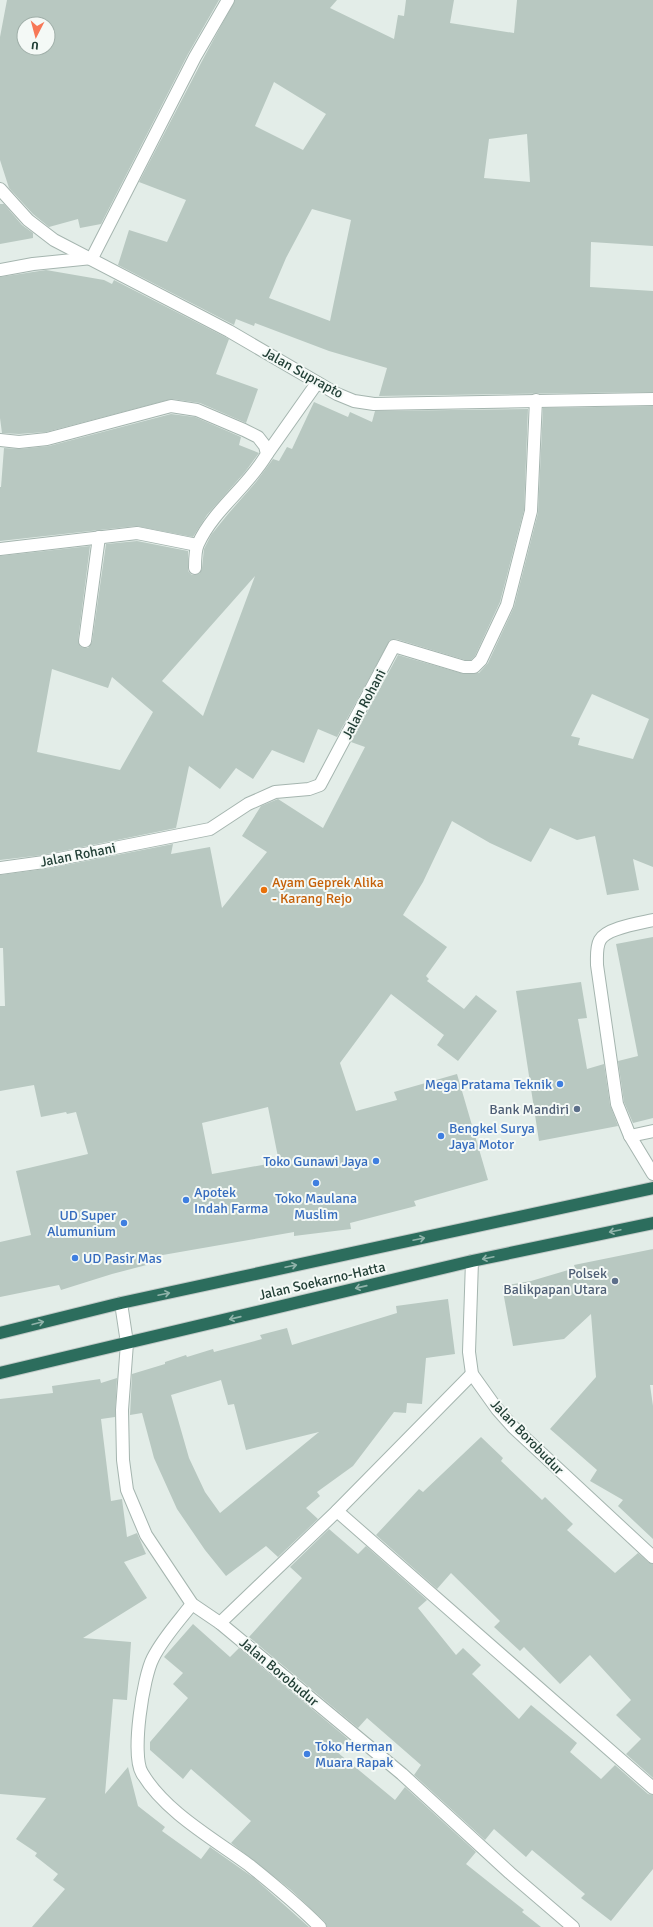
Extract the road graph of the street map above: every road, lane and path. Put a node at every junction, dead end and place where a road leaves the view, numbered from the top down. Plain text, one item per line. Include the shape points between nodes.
1 (228, 0) edge
2 (0, 189) edge
3 (92, 258) junction
4 (0, 270) edge
5 (317, 383) junction
6 (653, 399) edge
7 (536, 400) junction
8 (0, 440) edge
9 (267, 454) junction
10 (99, 537) junction
11 (197, 545) junction
12 (0, 549) edge
13 (195, 568) dead end
14 (85, 641) dead end
15 (0, 868) edge
16 (653, 920) edge
17 (653, 1131) edge
18 (630, 1136) junction
19 (653, 1174) edge
20 (653, 1188) edge
21 (653, 1223) edge
22 (472, 1261) junction
23 (121, 1303) junction
24 (0, 1333) edge
25 (127, 1343) junction
26 (0, 1373) edge
27 (472, 1374) junction
28 (337, 1511) junction
29 (653, 1557) edge
30 (192, 1604) junction
31 (220, 1623) junction
32 (653, 1788) edge
33 (320, 1927) edge
34 (573, 1927) edge

1 - 3 street via 195,57
2 - 3 street, Jalan Suprapto via 28,220 54,240
3 - 4 street
3 - 5 street, Jalan Suprapto via 229,331
5 - 7 street, Jalan Suprapto via 354,401 374,404
5 - 9 street
6 - 7 street, Jalan Suprapto
7 - 15 street, Jalan Rohani via 531,511 507,605 480,660 474,667 464,667 394,646 320,785 308,789 275,792 248,804 210,829 44,862
8 - 9 street via 19,442 47,439 171,406 197,410 258,437
9 - 11 street via 240,490 224,504
10 - 11 street via 137,533
10 - 12 street
10 - 14 street
11 - 13 street
16 - 18 street via 606,934 600,939 597,951 617,1104
17 - 18 street
18 - 19 street
23 -> 20 highway, Jalan Soekarno-Hatta
21 -> 22 highway, Jalan Soekarno-Hatta
22 -> 25 highway, Jalan Soekarno-Hatta
22 - 27 street, Jalan Borobudur via 469,1352
24 -> 23 highway, Jalan Soekarno-Hatta
23 - 25 street, Jalan Borobudur
25 - 26 highway, Jalan Soekarno-Hatta
25 - 30 street, Jalan Borobudur via 122,1410 123,1460 127,1490 146,1535
27 - 28 street
27 - 29 street, Jalan Borobudur via 497,1410 513,1427
28 - 31 street
28 - 32 street
30 - 31 street, Jalan Borobudur
30 - 33 street via 160,1646 147,1674 138,1739 137,1759 141,1772 161,1797 188,1821 249,1865 299,1906
31 - 34 street, Jalan Borobudur via 402,1774

